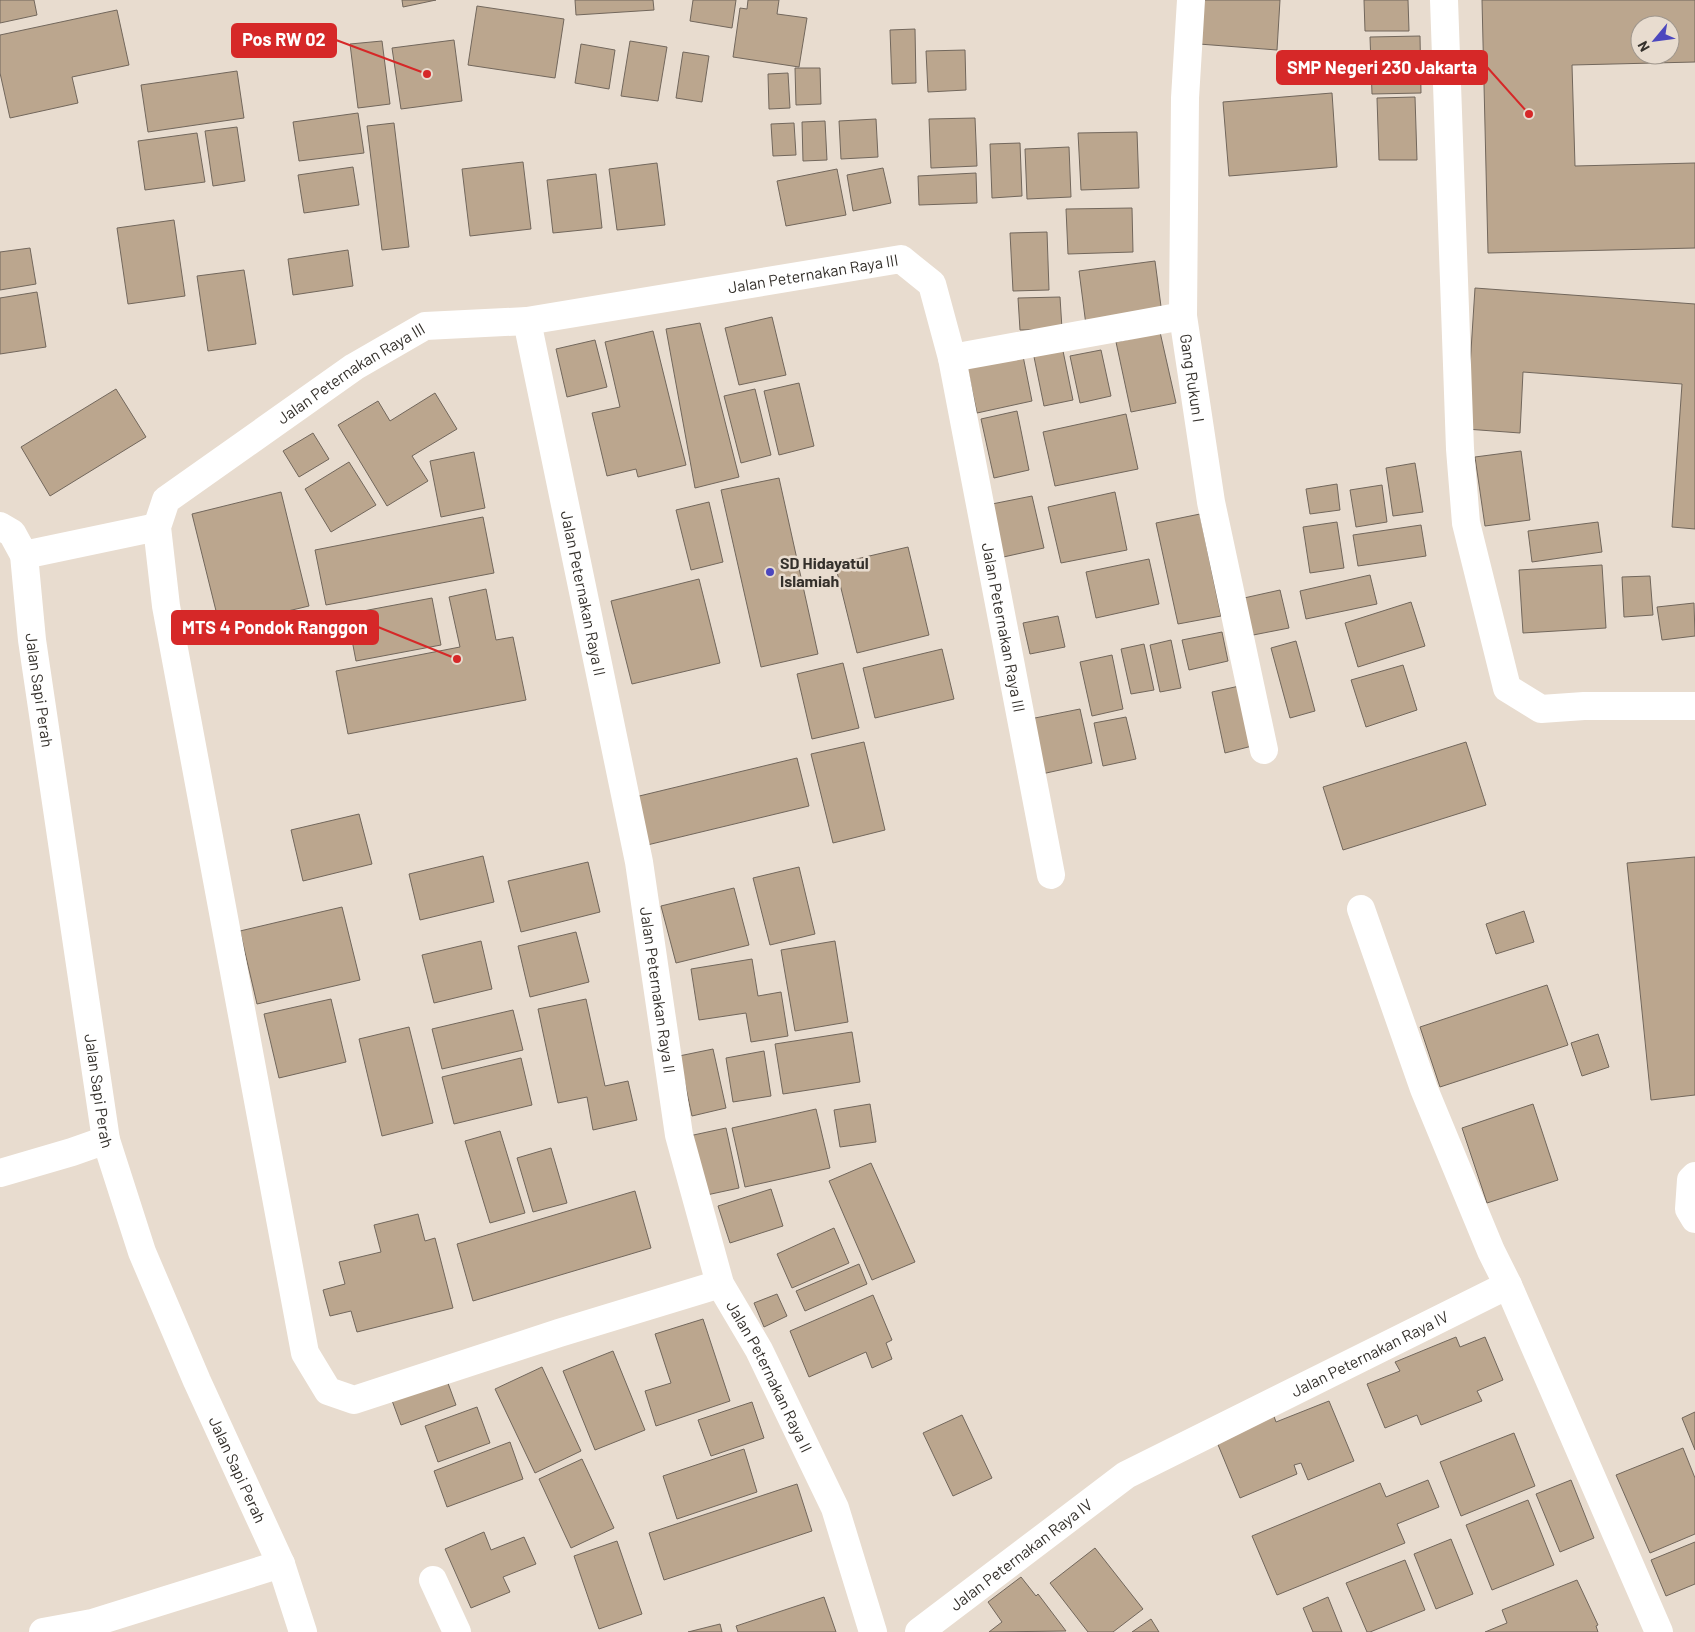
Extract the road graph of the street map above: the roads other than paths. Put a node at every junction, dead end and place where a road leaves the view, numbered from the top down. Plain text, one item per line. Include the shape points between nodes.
1 (1191, 0) edge
2 (1444, 0) edge
3 (1183, 316) junction
4 (527, 321) junction
5 (952, 358) junction
6 (0, 526) edge
7 (157, 527) junction
8 (24, 554) junction
9 (1695, 706) edge
10 (1264, 750) dead end
11 (1051, 875) dead end
12 (1361, 909) dead end
13 (106, 1140) junction
14 (0, 1173) edge
15 (1695, 1176) edge
16 (1695, 1219) edge
17 (720, 1284) junction
18 (1508, 1285) junction
19 (281, 1564) junction
20 (433, 1580) dead end
21 (43, 1632) edge
22 (303, 1632) edge
23 (457, 1632) edge
24 (873, 1632) edge
25 (919, 1632) edge
26 (1659, 1632) edge

1 - 3 street, Gang Rukun I via 1185,98
2 - 9 street via 1460,449 1466,523 1507,688 1541,709
3 - 5 street
3 - 10 street, Gang Rukun I via 1211,502
4 - 5 street, Jalan Peternakan Raya III via 901,259 932,284
4 - 7 street, Jalan Peternakan Raya III via 425,326 354,367 166,500
4 - 17 street, Jalan Peternakan Raya II via 639,862 679,1135
5 - 11 street, Jalan Peternakan Raya III
6 - 8 street, Jalan Sapi Perah via 12,533
7 - 8 street
7 - 17 street via 166,606 305,1354 328,1391 354,1400
8 - 13 street, Jalan Sapi Perah via 32,640
12 - 18 street via 1424,1089
13 - 14 street
13 - 19 street, Jalan Sapi Perah via 142,1252
15 - 16 street via 1691,1180 1689,1209
17 - 24 street, Jalan Peternakan Raya II via 759,1350 835,1508
18 - 25 street, Jalan Peternakan Raya IV via 1126,1475
18 - 26 street
19 - 21 street via 92,1623
19 - 22 street, Jalan Sapi Perah
20 - 23 street

